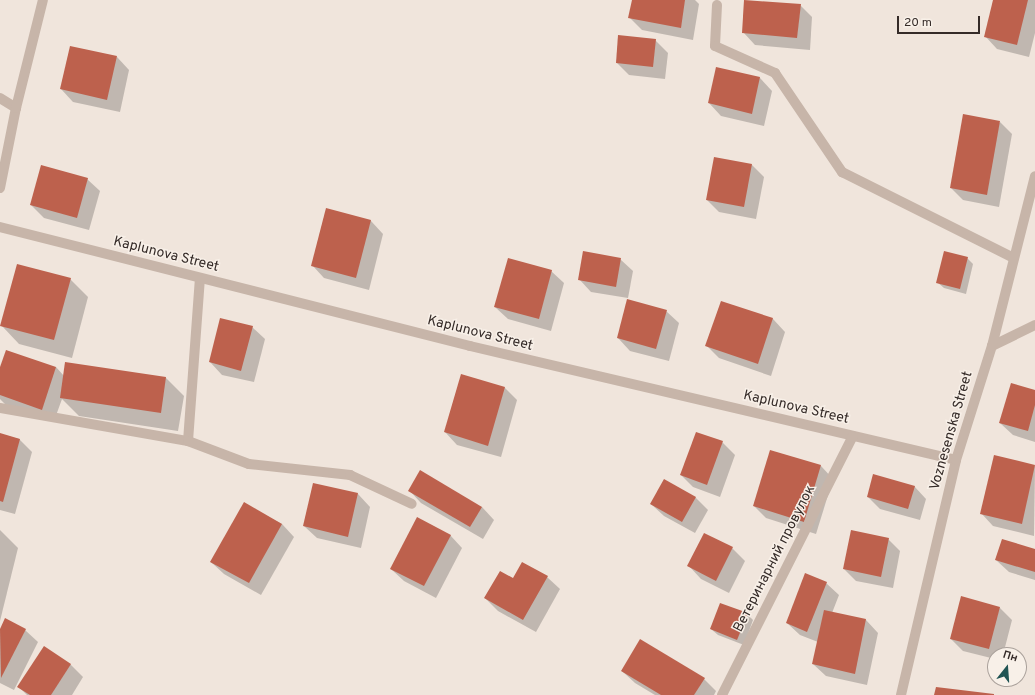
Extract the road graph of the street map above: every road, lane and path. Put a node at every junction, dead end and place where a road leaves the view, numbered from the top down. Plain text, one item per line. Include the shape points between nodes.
1 (43, 0) edge
2 (717, 5) dead end
3 (0, 98) edge
4 (16, 108) junction
5 (1035, 176) edge
6 (0, 188) edge
7 (0, 227) edge
8 (1014, 258) junction
9 (200, 278) junction
10 (1035, 325) edge
11 (992, 346) junction
12 (0, 408) edge
13 (853, 436) junction
14 (188, 441) junction
15 (956, 460) junction
16 (412, 504) dead end
17 (722, 695) edge
18 (901, 695) edge

1 - 4 street
2 - 8 street via 715,46 775,73 842,172
3 - 4 street
4 - 6 street
5 - 8 street, Voznesenska Street
7 - 9 street, Kaplunova Street
8 - 11 street, Voznesenska Street
9 - 13 street, Kaplunova Street via 470,346
9 - 14 street
10 - 11 street
11 - 15 street, Voznesenska Street
12 - 14 street
13 - 15 street, Kaplunova Street
13 - 17 street, Ветеринарний провулок
14 - 16 street via 249,464 350,475
15 - 18 street, Voznesenska Street

